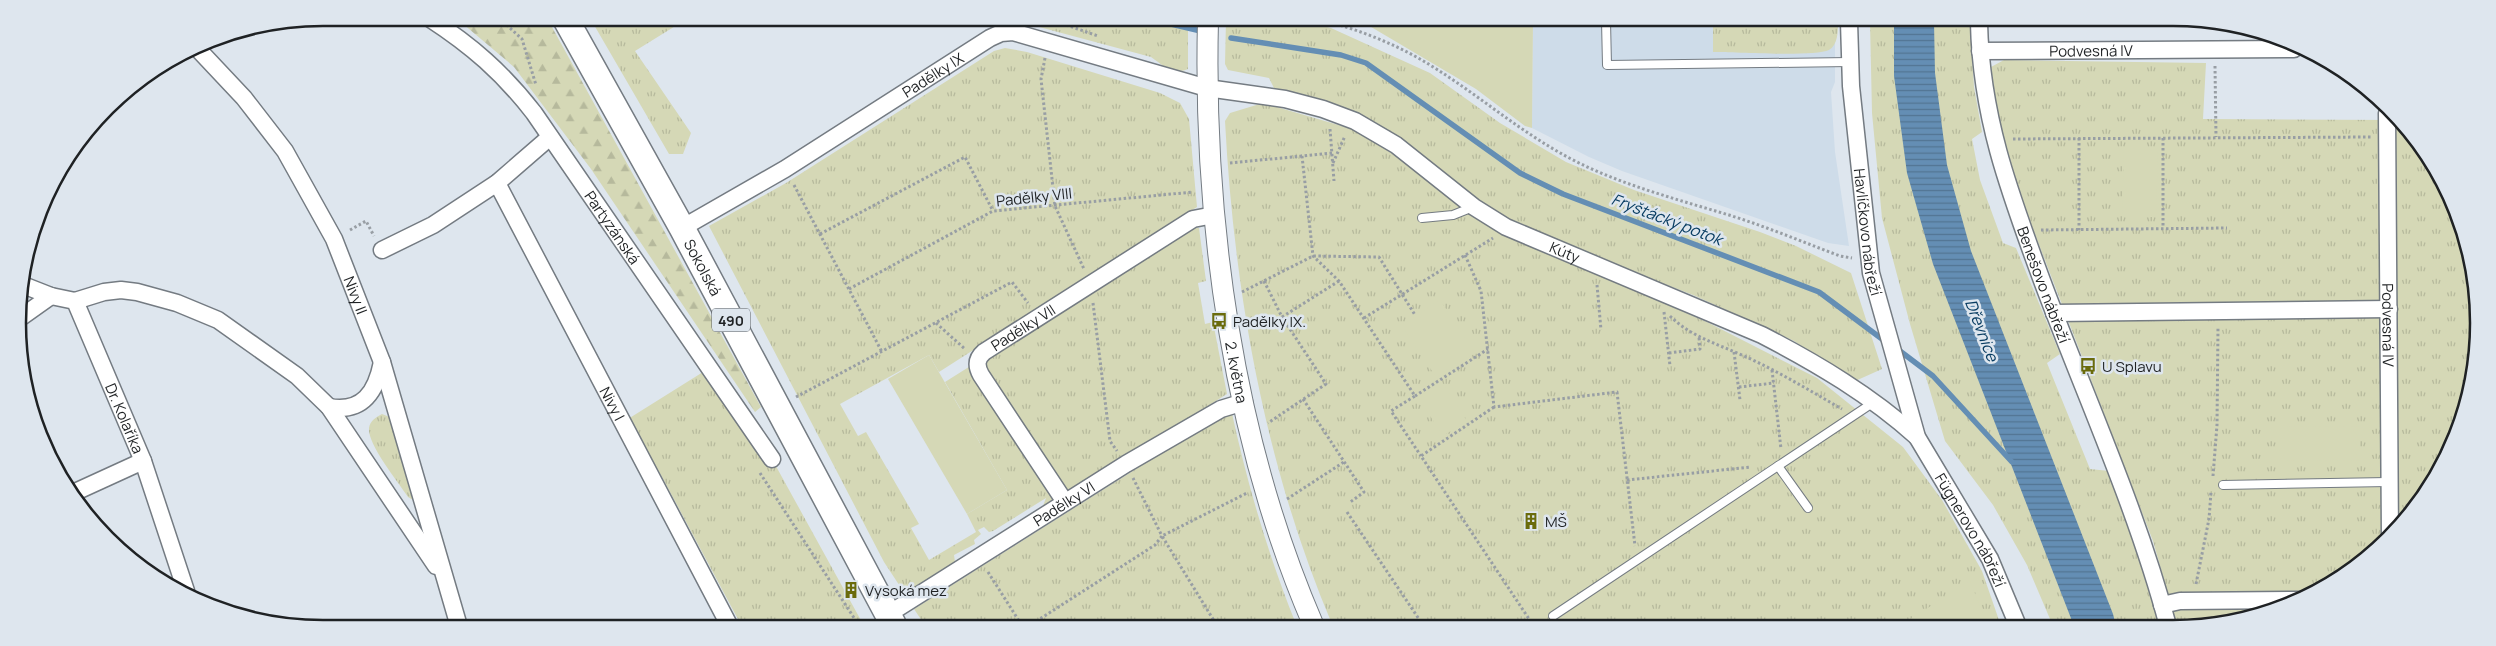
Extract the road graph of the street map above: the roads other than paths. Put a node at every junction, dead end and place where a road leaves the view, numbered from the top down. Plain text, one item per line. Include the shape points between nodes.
1 (441, 26) edge
2 (569, 26) edge
3 (1208, 26) edge
4 (1606, 26) edge
5 (1849, 26) edge
6 (1979, 26) edge
7 (2287, 49) edge
8 (1980, 50) junction
9 (201, 53) edge
10 (1850, 62) junction
11 (1207, 88) junction
12 (2387, 117) edge
13 (550, 137) junction
14 (497, 183) junction
15 (1474, 207) junction
16 (1214, 214) junction
17 (1422, 218) dead end
18 (682, 228) junction
19 (382, 250) road end
20 (29, 287) edge
21 (51, 296) junction
22 (75, 301) junction
23 (2389, 309) junction
24 (27, 313) edge
25 (2054, 313) junction
26 (382, 362) junction
27 (1876, 401) junction
28 (1244, 402) junction
29 (329, 407) junction
30 (1917, 437) junction
31 (772, 459) road end
32 (143, 461) junction
33 (1780, 465) junction
34 (2388, 482) junction
35 (2223, 485) dead end
36 (78, 491) edge
37 (1065, 502) junction
38 (1808, 508) dead end
39 (2390, 526) edge
40 (444, 578) junction
41 (184, 585) edge
42 (2278, 600) edge
43 (2162, 605) junction
44 (1553, 616) dead end
45 (457, 620) edge
46 (726, 620) edge
47 (890, 620) edge
48 (1311, 620) edge
49 (2015, 620) edge
50 (2166, 620) edge

1 - 13 street, Partyzánská via 509,80
2 - 18 main road, Sokolská / 490
3 - 11 street, 2. května
4 - 10 lane via 1607,65
5 - 10 street, Havlíčkovo nábřeží
6 - 8 street, Benešovo nábřeží
7 - 8 street, Podvesná IV
8 - 25 street, Benešovo nábřeží via 1997,155
9 - 26 street, Nivy II via 244,98 285,151 334,239
10 - 30 street, Havlíčkovo nábřeží via 1871,273
11 - 15 street, Kúty via 1285,99 1355,121 1396,145
11 - 16 street, 2. května
11 - 18 street, Padělky IX via 1013,32 995,35 785,169
12 - 23 street, Podvesná IV
13 - 14 street
13 - 31 street, Partyzánská
14 - 19 street via 433,225
14 - 46 street, Nivy I
15 - 17 lane via 1453,215
15 - 27 street, Kúty via 1506,227 1762,335
16 - 28 street, 2. května via 1233,352
16 - 37 street, Padělky VII via 1192,219 1038,316 978,359 981,375
18 - 47 main road, Sokolská / 490
20 - 21 street
21 - 22 street
21 - 24 street
22 - 29 street, Nivy II via 121,290 196,309 218,320 297,376
22 - 32 street, Dr. Kolaříka
23 - 25 street
23 - 34 street, Podvesná IV
25 - 43 street, Benešovo nábřeží via 2113,458
26 - 29 street via 376,383 365,399 345,409
26 - 40 street, Nivy II
27 - 30 street, Kúty
27 - 33 lane
28 - 37 street, Padělky VI via 1221,409
28 - 48 street, 2. května via 1284,552
29 - 40 street, Nivy II
30 - 49 street, Fügnerovo nábřeží via 1990,559
32 - 36 street
32 - 41 street, Dr. Kolaříka
33 - 38 lane
33 - 44 lane
34 - 35 lane
34 - 39 street, Podvesná IV
37 - 47 street, Padělky VI via 979,556
40 - 45 street, Nivy II
42 - 43 street via 2180,601
43 - 50 street, Benešovo nábřeží

